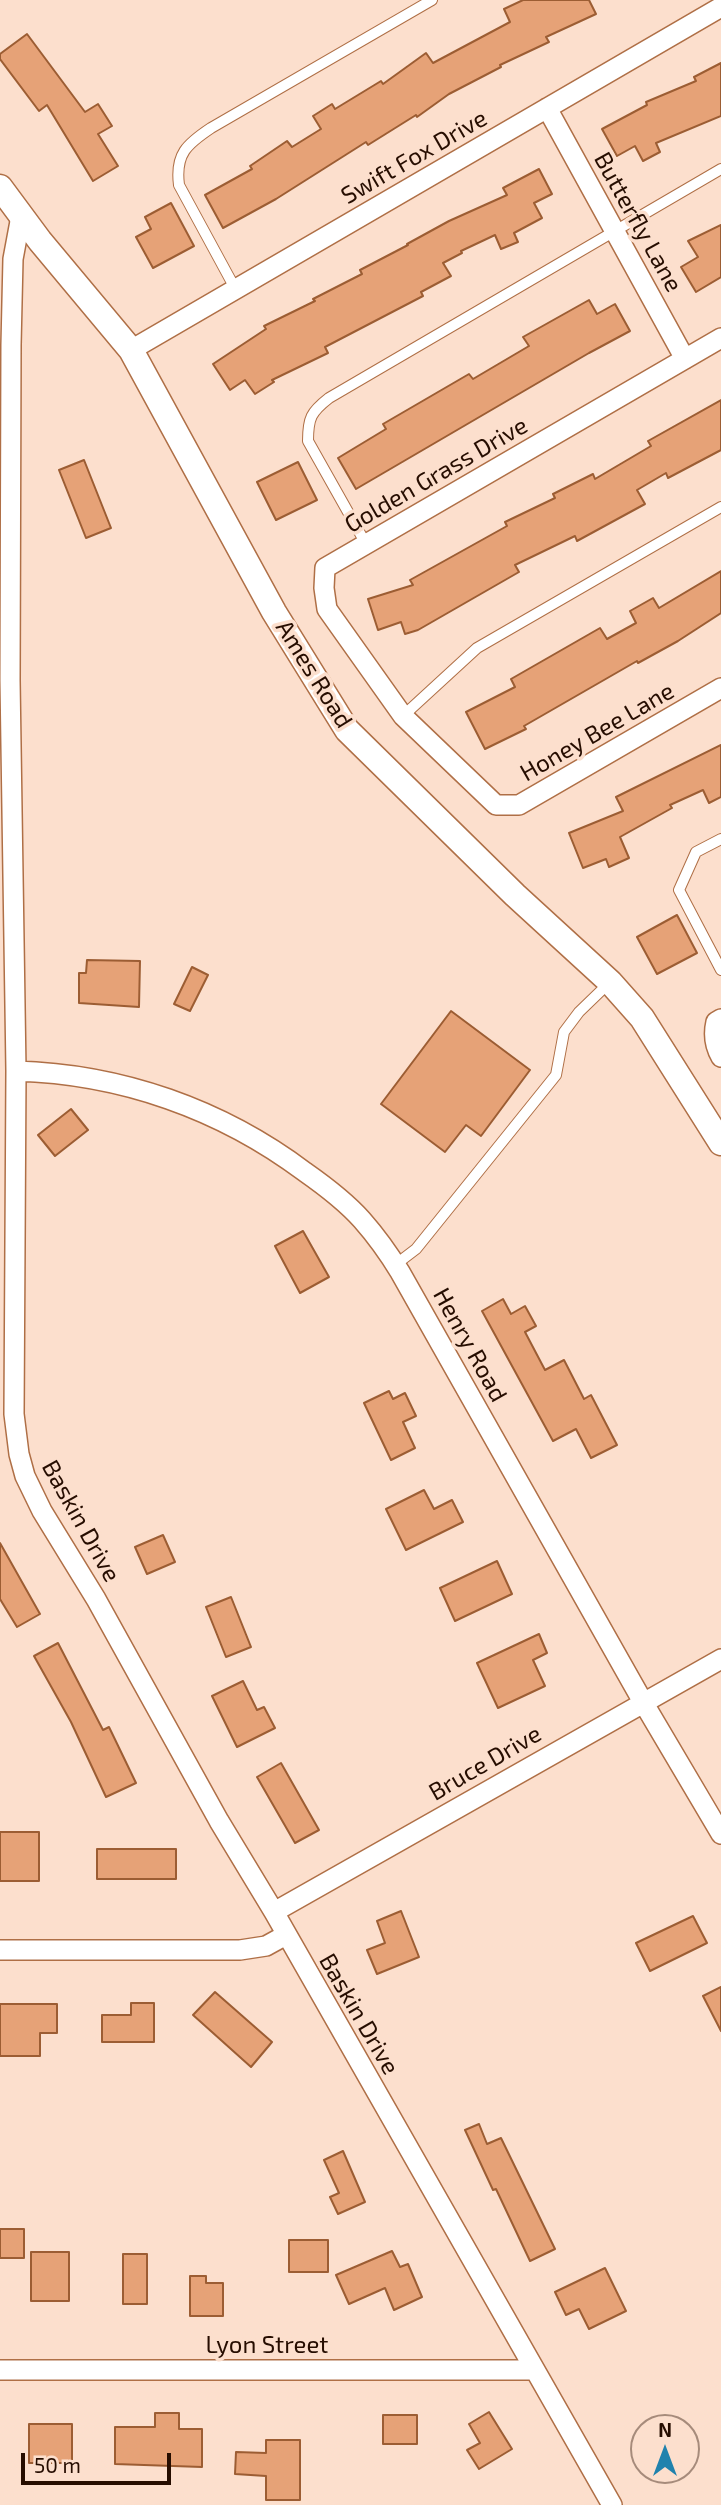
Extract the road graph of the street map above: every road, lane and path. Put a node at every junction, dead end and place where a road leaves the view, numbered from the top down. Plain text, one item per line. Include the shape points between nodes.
1 (432, 0) edge
2 (721, 7) edge
3 (547, 108) junction
4 (721, 169) edge
5 (0, 187) edge
6 (20, 216) junction
7 (615, 231) junction
8 (236, 289) junction
9 (721, 338) edge
10 (131, 351) junction
11 (685, 359) junction
12 (721, 507) edge
13 (366, 544) junction
14 (721, 688) edge
15 (403, 716) junction
16 (721, 839) edge
17 (721, 970) edge
18 (610, 982) junction
19 (721, 1019) edge
20 (721, 1057) edge
21 (16, 1072) junction
22 (721, 1143) edge
23 (395, 1265) junction
24 (721, 1660) edge
25 (643, 1702) junction
26 (721, 1834) edge
27 (274, 1912) junction
28 (286, 1935) junction
29 (0, 1950) edge
30 (0, 2370) edge
31 (535, 2370) junction
32 (612, 2505) edge

1 - 8 lane via 211,128 180,157 180,185
2 - 3 street, Swift Fox Drive
3 - 7 street, Butterfly Lane
3 - 8 street, Swift Fox Drive
4 - 7 lane
5 - 6 street, Ames Road
6 - 10 street, Ames Road
6 - 21 street, Baskin Drive via 13,259 11,373
7 - 11 street, Butterfly Lane
7 - 13 lane via 315,409 308,424 308,441
8 - 10 street, Swift Fox Drive
9 - 11 street, Golden Grass Drive
10 - 18 street, Ames Road via 274,611 347,730
11 - 13 street, Golden Grass Drive
12 - 15 lane via 477,648
13 - 15 street, Golden Grass Drive via 325,568 327,609
14 - 15 street, Honey Bee Lane via 519,805 496,805
16 - 17 lane via 696,852 679,890
18 - 22 street, Ames Road via 642,1018
18 - 23 lane via 564,1032 556,1076 416,1249
19 - 20 street via 713,1032
21 - 23 street, Henry Road via 56,1072 134,1087 232,1125 321,1184 360,1218
21 - 27 street, Baskin Drive via 14,1414 25,1476
23 - 25 street, Henry Road
24 - 25 street, Bruce Drive
25 - 26 street, Henry Road
25 - 27 street, Bruce Drive
27 - 28 street, Baskin Drive
28 - 29 street via 266,1946 240,1950
28 - 31 street, Baskin Drive
30 - 31 street, Lyon Street
31 - 32 street, Baskin Drive

